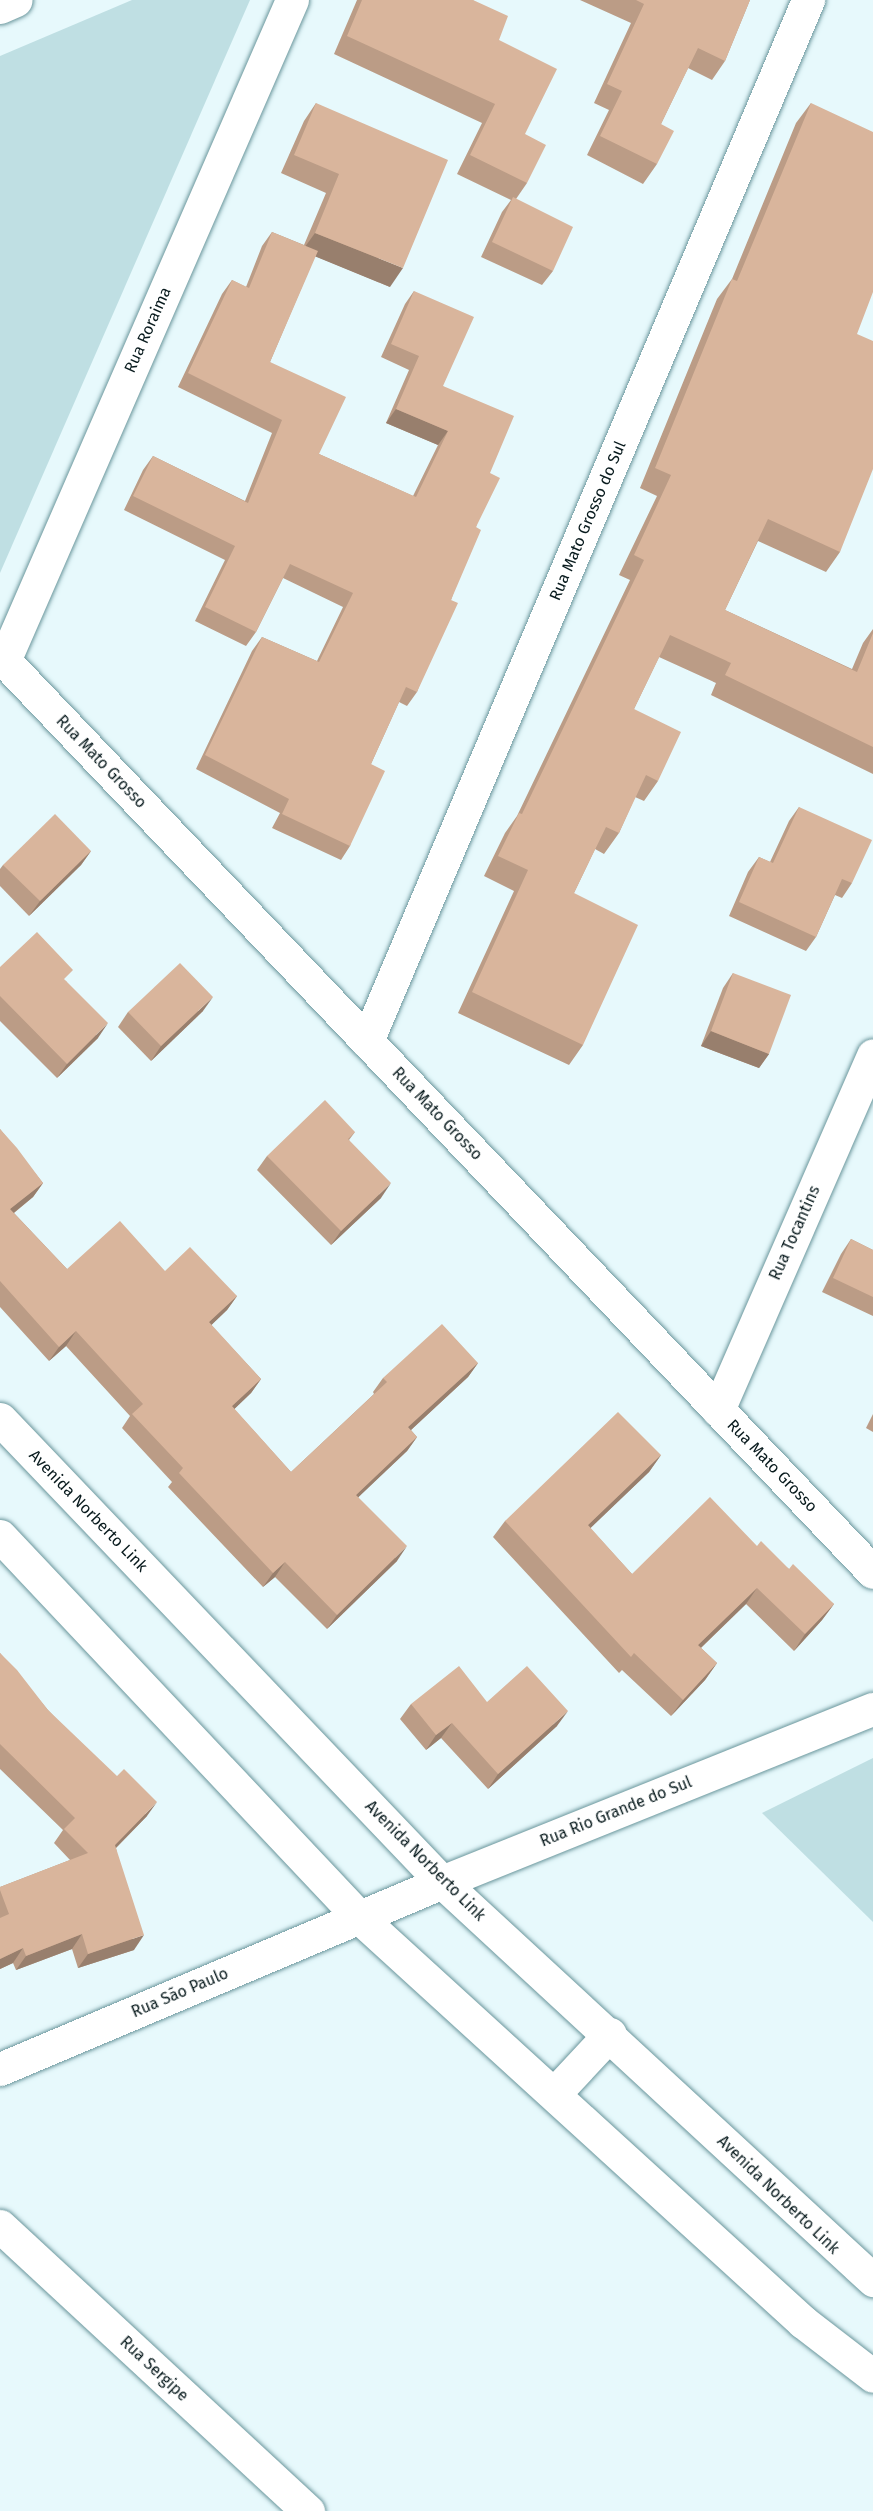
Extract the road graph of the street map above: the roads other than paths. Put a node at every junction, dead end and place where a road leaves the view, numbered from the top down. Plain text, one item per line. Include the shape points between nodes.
1 (16, 0) edge
2 (292, 0) edge
3 (808, 0) edge
4 (0, 7) edge
5 (2, 658) edge
6 (367, 1041) junction
7 (873, 1056) edge
8 (718, 1410) junction
9 (0, 1419) edge
10 (0, 1536) edge
11 (873, 1572) edge
12 (873, 1709) edge
13 (442, 1882) junction
14 (360, 1917) junction
15 (610, 2034) junction
16 (0, 2069) edge
17 (554, 2094) junction
18 (0, 2226) edge
19 (873, 2280) edge
20 (873, 2376) edge
21 (308, 2511) edge

1 - 4 street
2 - 5 street, Rua Roraima
3 - 6 street, Rua Mato Grosso do Sul
5 - 6 street, Rua Mato Grosso
6 - 8 street, Rua Mato Grosso
7 - 8 street, Rua Tocantins
8 - 11 street, Rua Mato Grosso
9 - 13 street, Avenida Norberto Link
10 - 14 street
12 - 13 street, Rua Rio Grande do Sul
13 - 14 street, Rua Rio Grande do Sul
13 - 15 street, Avenida Norberto Link
14 - 16 street, Rua São Paulo
14 - 17 street
15 - 17 street
15 - 19 street, Avenida Norberto Link via 837,2252
17 - 20 street via 803,2322
18 - 21 street, Rua Sergipe

